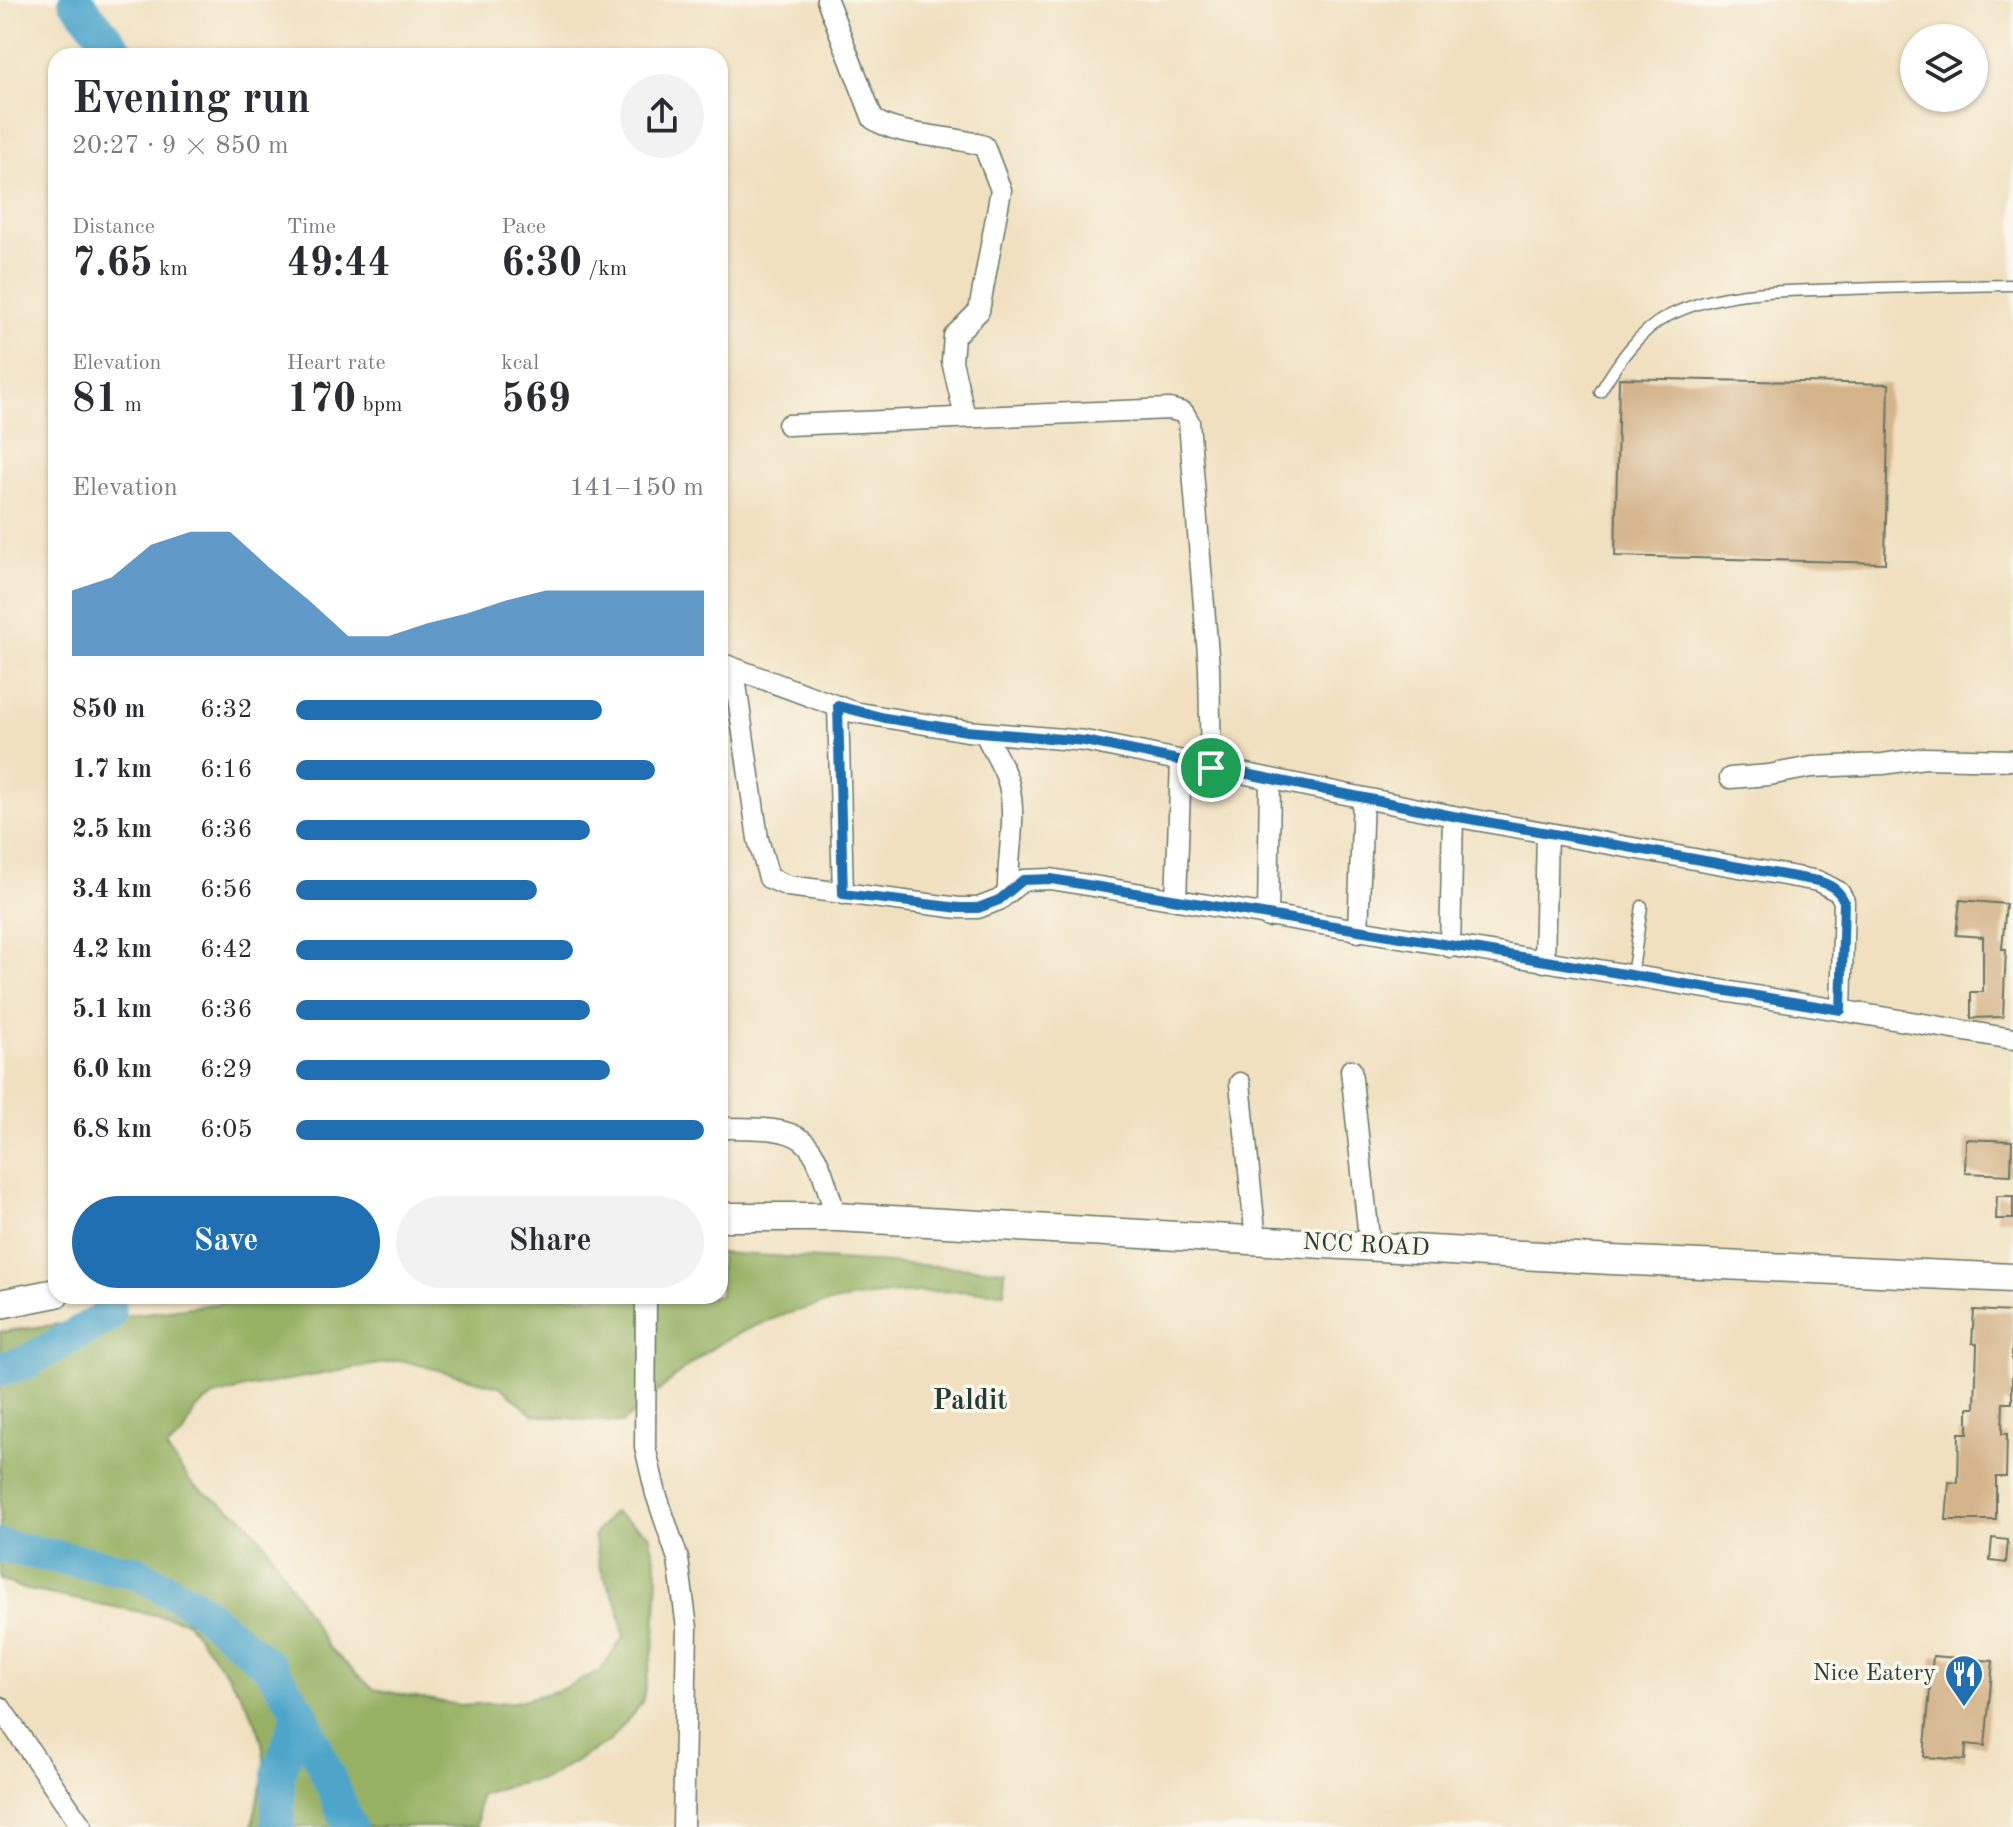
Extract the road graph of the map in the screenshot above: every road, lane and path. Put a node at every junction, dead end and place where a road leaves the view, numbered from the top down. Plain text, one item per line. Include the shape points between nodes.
1 (827, 0) edge
2 (2013, 285) edge
3 (1600, 392) dead end
4 (965, 417) junction
5 (788, 425) dead end
6 (728, 666) edge
7 (728, 672) edge
8 (838, 706) junction
9 (985, 733) junction
10 (2013, 760) edge
11 (1181, 761) junction
12 (1211, 768) junction
13 (1730, 778) dead end
14 (1270, 781) junction
15 (1363, 798) junction
16 (1453, 816) junction
17 (1547, 833) junction
18 (1008, 893) junction
19 (843, 894) junction
20 (1176, 900) junction
21 (1642, 906) dead end
22 (1268, 917) junction
23 (1358, 932) junction
24 (1450, 947) junction
25 (1544, 962) junction
26 (1632, 977) junction
27 (1841, 1010) junction
28 (2013, 1039) edge
29 (1351, 1070) dead end
30 (1240, 1083) dead end
31 (728, 1128) edge
32 (728, 1217) edge
33 (836, 1217) junction
34 (1256, 1240) junction
35 (1370, 1247) junction
36 (2013, 1278) edge
37 (47, 1295) edge
38 (0, 1304) edge
39 (646, 1304) edge
40 (0, 1707) edge
41 (82, 1827) edge
42 (683, 1827) edge

1 - 4 street via 873,119 885,127 984,146 1001,190 979,311 954,336 952,361
2 - 3 lane via 1761,292 1709,301 1667,316 1646,332
4 - 5 street
4 - 12 street via 1170,409 1184,413 1189,422 1209,667
6 - 8 street
7 - 19 street via 769,878
8 - 9 street
8 - 19 street
9 - 11 street via 1085,741
9 - 18 street via 1009,783 1013,815
10 - 13 street via 1924,758
11 - 12 street
11 - 20 street
12 - 14 street
14 - 15 street
14 - 22 street
15 - 16 street
15 - 23 street
16 - 17 street
16 - 24 street
17 - 25 street
17 - 27 street via 1831,886 1845,910
18 - 19 street via 978,908
18 - 20 street via 1034,878
20 - 22 street
21 - 26 lane
22 - 23 street
23 - 24 street
24 - 25 street
25 - 26 street
26 - 27 street
27 - 28 street
29 - 35 street
30 - 34 street
31 - 33 street via 767,1128 804,1139 821,1165
32 - 33 street, NCC ROAD
33 - 34 street, NCC ROAD
34 - 35 street, NCC ROAD
35 - 36 street, NCC ROAD
37 - 38 street
39 - 42 street via 645,1447 678,1559 687,1628
40 - 41 street

